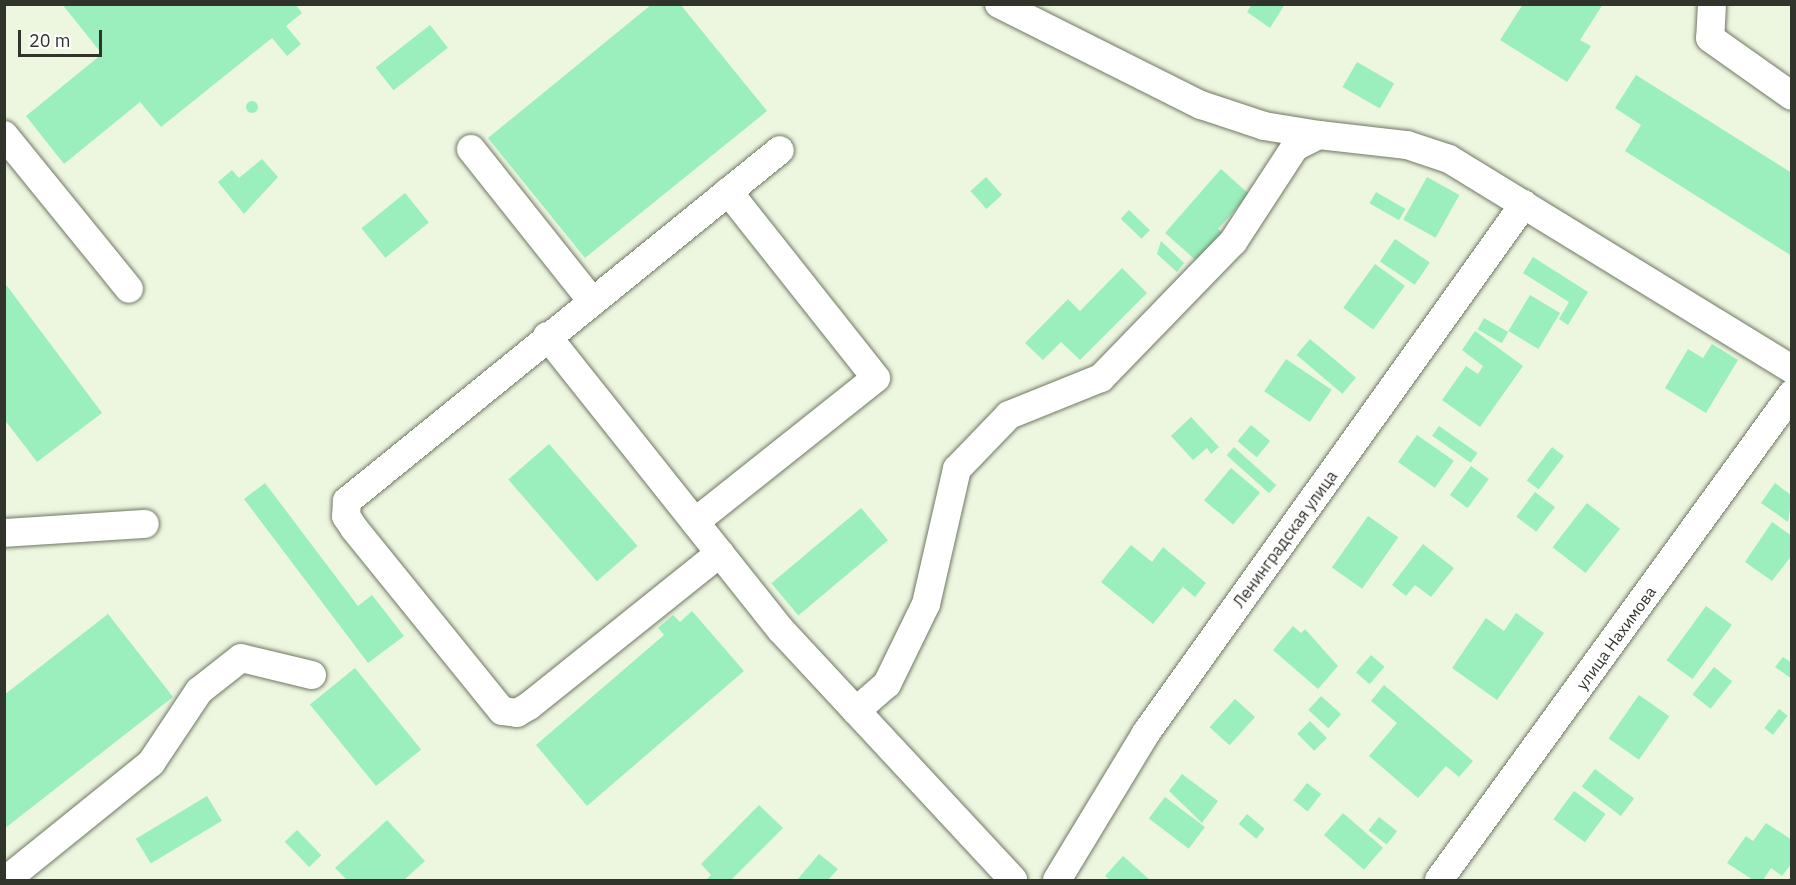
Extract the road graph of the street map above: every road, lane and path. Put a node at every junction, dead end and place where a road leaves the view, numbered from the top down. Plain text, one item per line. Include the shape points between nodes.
1 (999, 4) edge
2 (1712, 4) edge
3 (1791, 96) edge
4 (4, 135) edge
5 (1318, 135) junction
6 (471, 149) dead end
7 (780, 150) dead end
8 (728, 191) junction
9 (1524, 204) junction
10 (129, 289) dead end
11 (591, 300) junction
12 (547, 336) junction
13 (1791, 369) edge
14 (1791, 394) edge
15 (695, 522) junction
16 (145, 524) dead end
17 (4, 533) edge
18 (720, 553) junction
19 (312, 675) dead end
20 (856, 711) junction
21 (6, 880) edge
22 (1013, 880) edge
23 (1057, 880) edge
24 (1439, 880) edge

1 - 5 street via 1201,105 1264,126
2 - 3 street via 1710,38
4 - 10 street
5 - 9 street via 1407,145 1438,155
5 - 20 street via 1294,147 1233,242 1101,378 1009,415 957,469 926,604 887,684
6 - 11 street
7 - 8 street
8 - 11 street
8 - 15 street via 876,378
9 - 13 street
9 - 23 street, Ленинградская улица via 1146,733
11 - 12 street
12 - 15 street
12 - 18 street via 347,501 346,516 491,701 502,711 517,713
14 - 24 street, улица Нахимова
15 - 18 street
16 - 17 street
18 - 20 street via 781,630
19 - 21 street via 241,658 200,691 151,763
20 - 22 street

